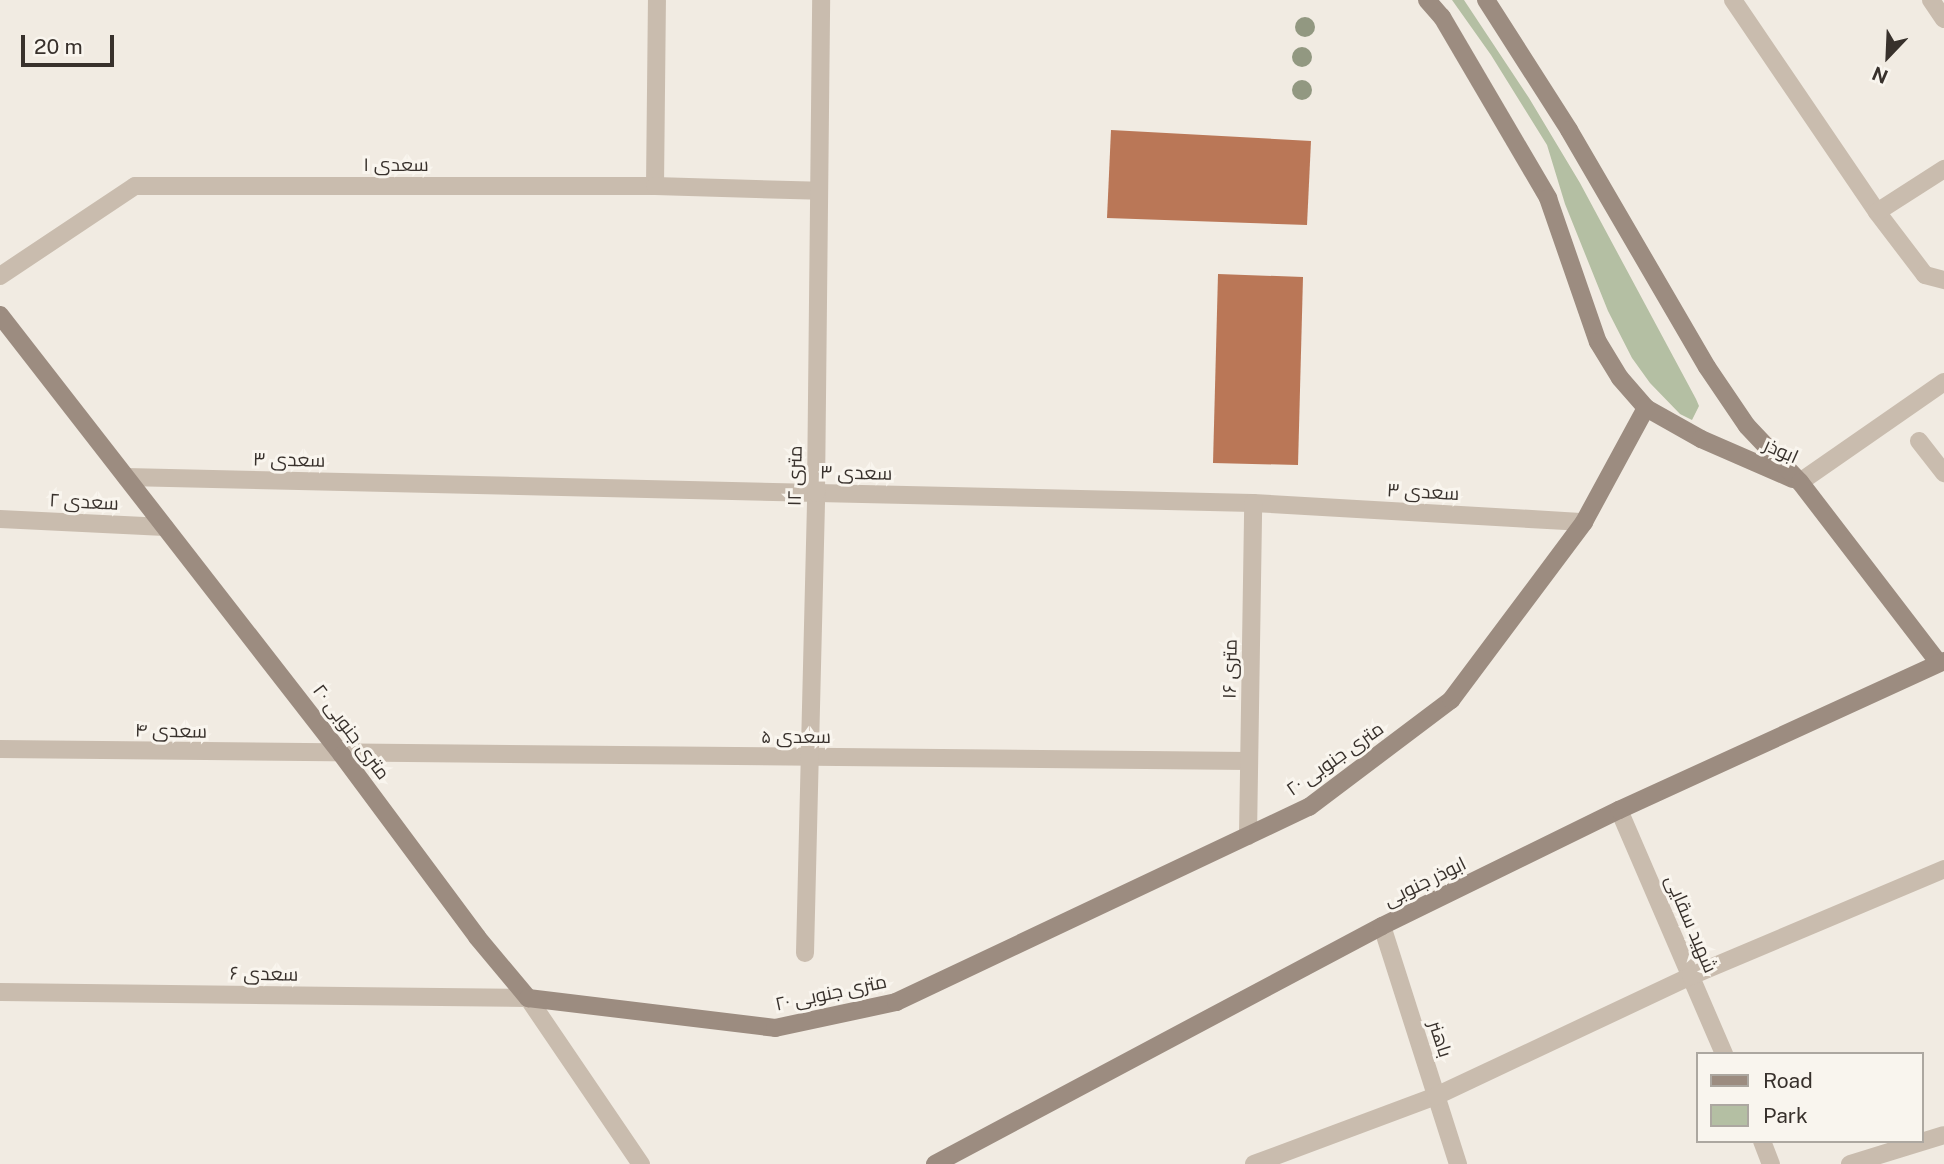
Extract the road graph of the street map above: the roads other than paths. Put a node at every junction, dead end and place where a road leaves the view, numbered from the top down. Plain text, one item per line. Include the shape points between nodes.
1 (821, 0) edge
2 (1427, 0) edge
3 (1486, 0) edge
4 (1733, 0) edge
5 (1931, 0) edge
6 (657, 1) edge
7 (1944, 19) edge
8 (1944, 169) edge
9 (655, 186) junction
10 (819, 191) junction
11 (1877, 212) junction
12 (0, 276) edge
13 (1944, 280) edge
14 (0, 315) edge
15 (1944, 382) edge
16 (1646, 408) junction
17 (1919, 441) dead end
18 (1944, 473) edge
19 (126, 477) junction
20 (1800, 482) junction
21 (816, 493) junction
22 (1254, 503) junction
23 (0, 519) edge
24 (1584, 522) junction
25 (165, 527) junction
26 (1941, 662) edge
27 (0, 749) edge
28 (342, 755) junction
29 (811, 758) junction
30 (1249, 761) junction
31 (1619, 810) junction
32 (1248, 836) junction
33 (1944, 869) edge
34 (1382, 926) junction
35 (805, 953) dead end
36 (1691, 976) junction
37 (0, 992) edge
38 (528, 998) junction
39 (1723, 1052) edge
40 (1436, 1096) junction
41 (1944, 1135) edge
42 (1923, 1141) edge
43 (1763, 1143) edge
44 (1918, 1143) edge
45 (641, 1164) edge
46 (935, 1164) edge
47 (1254, 1164) edge
48 (1458, 1164) edge
49 (1771, 1164) edge
50 (1850, 1164) edge

1 - 10 street, ۱۲ متری
2 - 16 street, ابوذر via 1442,17 1528,160 1548,198 1598,342
3 - 20 street, ابوذر via 1569,130 1707,366 1747,426
4 - 11 street
5 - 7 street
6 - 9 street
8 - 11 street
9 - 10 street, سعدی ۱
9 - 12 street, سعدی ۱ via 135,186
10 - 21 street, ۱۲ متری
11 - 13 street via 1925,275
14 - 19 street, ۲۰ متری جنوبی
15 - 20 street
16 - 20 street, ابوذر via 1701,439
16 - 24 street, ۲۰ متری جنوبی
17 - 18 street
19 - 21 street, سعدی ۳
19 - 25 street, ۲۰ متری جنوبی
20 - 26 street
21 - 22 street, سعدی ۳
21 - 29 street, ۱۲ متری
22 - 24 street, سعدی ۳
22 - 30 street, ۱۶ متری
23 - 25 street, سعدی ۲
24 - 32 street, ۲۰ متری جنوبی via 1451,700 1309,807
25 - 28 street, ۲۰ متری جنوبی
26 - 31 street, ابوذر جنوبی
27 - 28 street, سعدی ۴
28 - 29 street, سعدی ۵
28 - 38 street, ۲۰ متری جنوبی
29 - 30 street, سعدی ۵
29 - 35 street, ۱۲ متری
30 - 32 street, ۱۶ متری
31 - 34 street, ابوذر جنوبی
31 - 36 street, شهید سقایی
32 - 38 street, ۲۰ متری جنوبی via 896,1002 775,1028
33 - 36 street
34 - 40 street, باهنر
34 - 46 street, ابوذر جنوبی
36 - 39 street, شهید سقایی
36 - 40 street
37 - 38 street, سعدی ۶
38 - 45 street
40 - 47 street
40 - 48 street, باهنر
41 - 42 street
43 - 49 street
44 - 50 street

